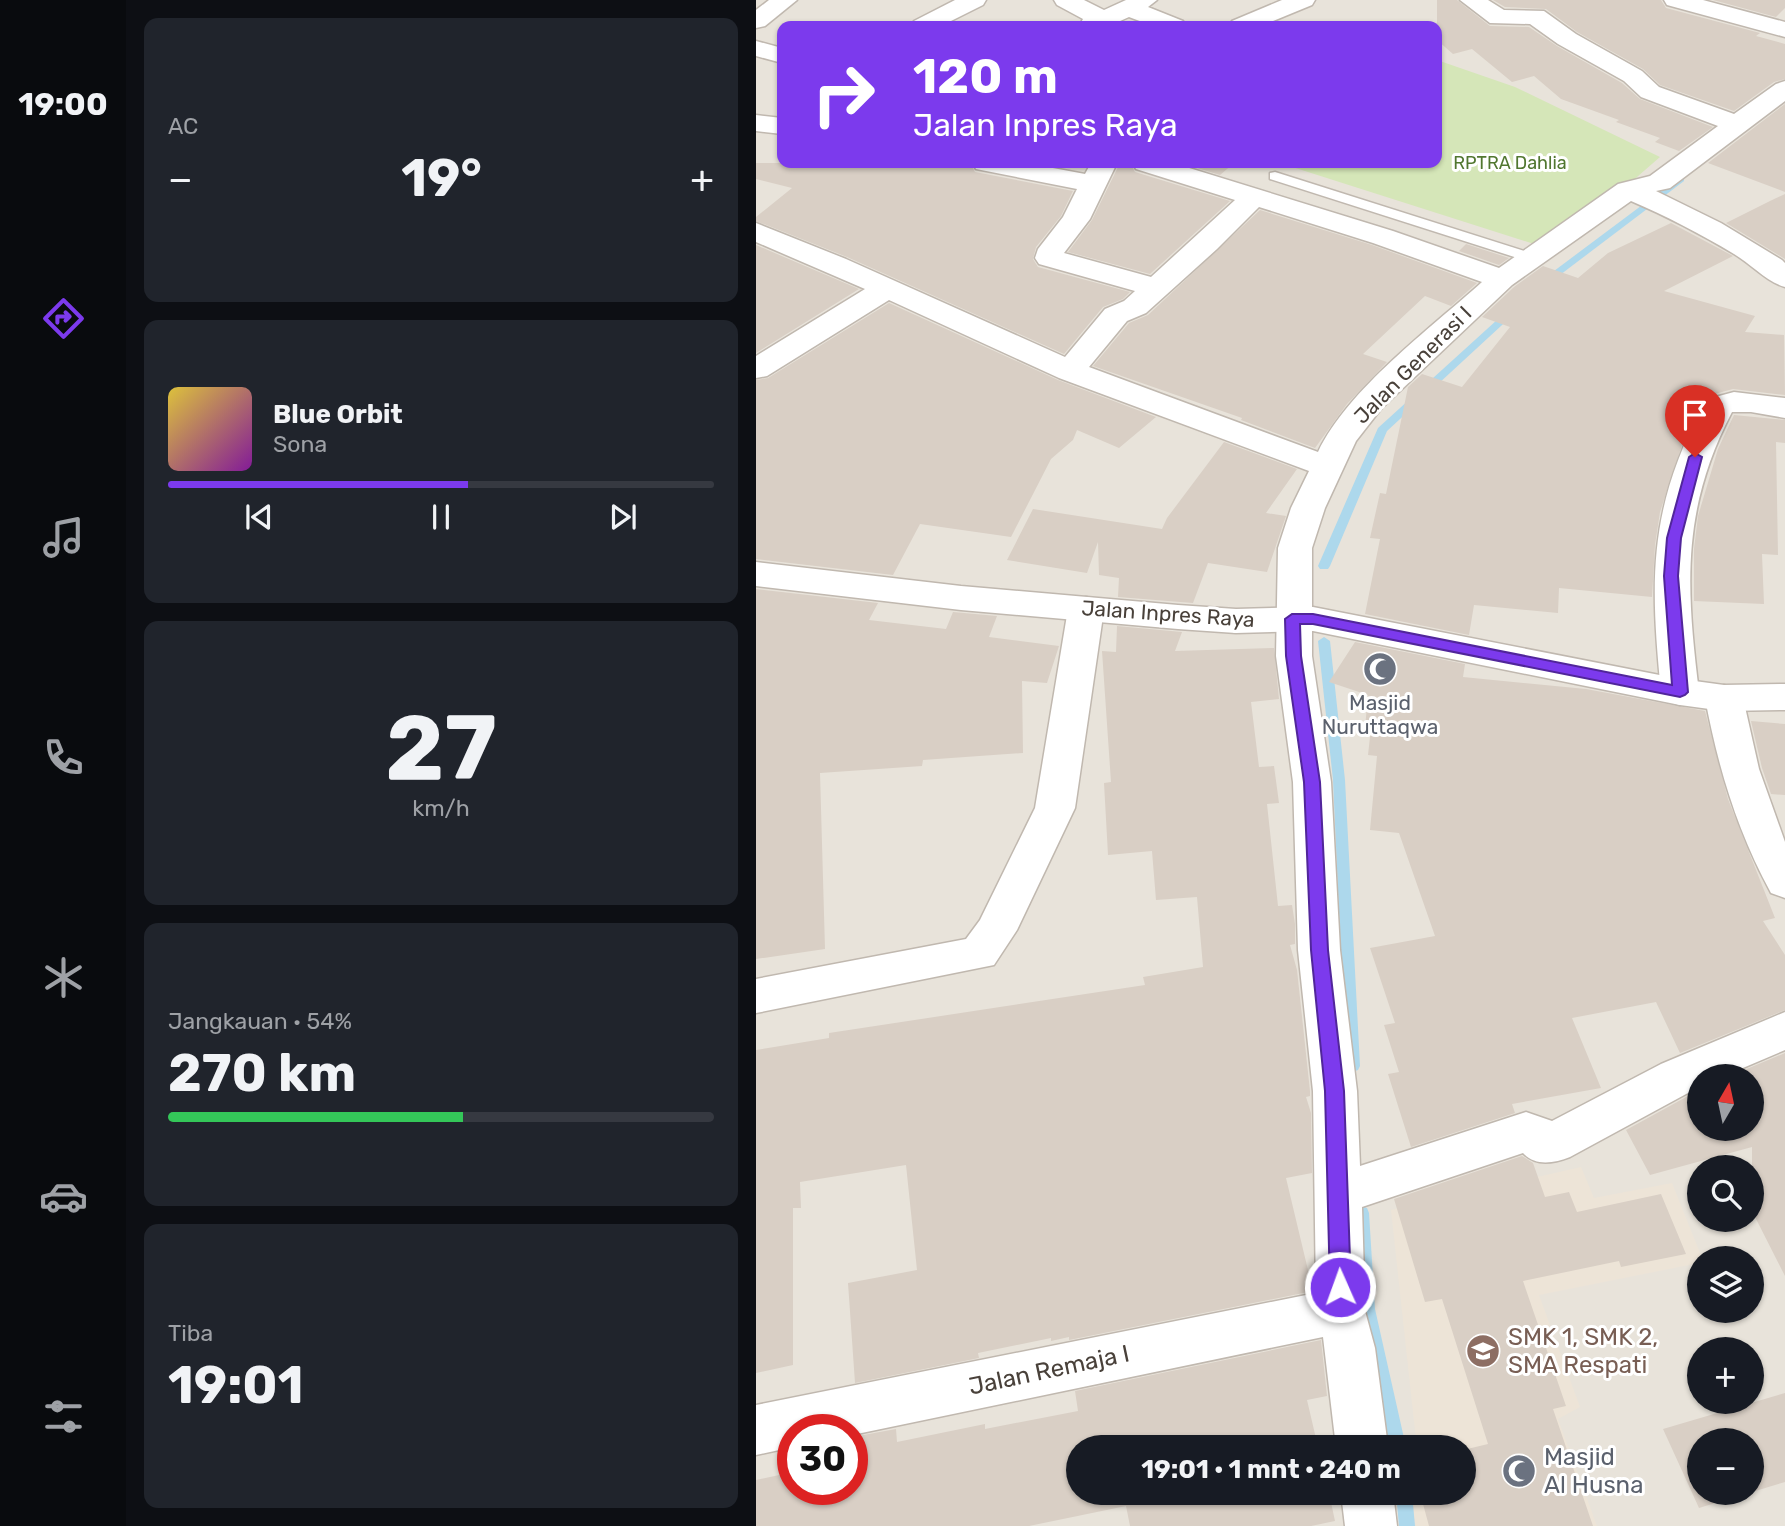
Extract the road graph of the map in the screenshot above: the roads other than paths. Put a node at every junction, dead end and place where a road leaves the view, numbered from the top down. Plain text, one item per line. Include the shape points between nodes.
1 (785, 0) edge
2 (974, 0) edge
3 (1303, 0) edge
4 (1472, 0) edge
5 (1676, 0) edge
6 (1070, 1) edge
7 (1136, 4) edge
8 (756, 21) edge
9 (933, 21) edge
10 (1094, 21) edge
11 (1101, 21) edge
12 (1165, 21) edge
13 (1253, 21) edge
14 (1785, 30) edge
15 (756, 48) edge
16 (777, 54) edge
17 (1785, 89) edge
18 (756, 123) edge
19 (777, 125) edge
20 (1738, 125) junction
21 (1010, 168) edge
22 (1161, 168) edge
23 (1236, 168) edge
24 (1100, 172) edge
25 (1275, 176) dead end
26 (1212, 185) junction
27 (1645, 196) junction
28 (1252, 198) junction
29 (756, 232) edge
30 (1532, 258) junction
31 (1785, 278) edge
32 (1502, 279) junction
33 (887, 288) junction
34 (1156, 288) junction
35 (756, 369) edge
36 (1070, 371) junction
37 (1785, 408) edge
38 (1329, 467) junction
39 (756, 574) edge
40 (1086, 609) junction
41 (1298, 632) junction
42 (1680, 692) junction
43 (1785, 697) edge
44 (1724, 698) junction
45 (1785, 881) edge
46 (756, 996) edge
47 (1785, 1030) edge
48 (1351, 1189) junction
49 (1341, 1311) junction
50 (756, 1430) edge
51 (1361, 1435) edge
52 (1368, 1505) edge
53 (1371, 1526) edge

1 - 8 street
2 - 9 street
3 - 13 street
4 - 20 street via 1499,18 1535,16 1633,76 1650,92
5 - 14 street
6 - 10 street via 1095,15
7 - 11 street
7 - 12 street
15 - 16 street
17 - 20 street
18 - 19 street
20 - 27 street
21 - 24 street via 1078,182
22 - 26 street
23 - 26 street
24 - 34 street via 1049,258
25 - 30 lane
26 - 28 street
27 - 30 street, Jalan Generasi I
27 - 31 street via 1762,260
28 - 32 street
28 - 34 street
29 - 33 street
30 - 32 street, Jalan Generasi I
32 - 38 street, Jalan Generasi I via 1370,402 1341,438
33 - 35 street
33 - 36 street
34 - 36 street via 1135,307 1116,315
36 - 38 street
37 - 42 street via 1726,402 1711,419 1695,457 1674,538 1671,576
38 - 41 street, Jalan Generasi I via 1295,548
39 - 40 street, Jalan Inpres Raya
40 - 41 street, Jalan Inpres Raya via 1237,621
40 - 46 street via 1055,808 996,930 979,953
41 - 42 street, Jalan Inpres Raya via 1358,627
41 - 48 street via 1312,782 1319,950
42 - 44 street, Jalan Inpres Raya
43 - 44 street, Jalan Inpres Raya
44 - 45 street via 1747,799
47 - 48 street via 1677,1077 1554,1143 1543,1143 1534,1133 1526,1132
48 - 49 street
49 - 50 street, Jalan Remaja I
49 - 51 street
52 - 53 street

